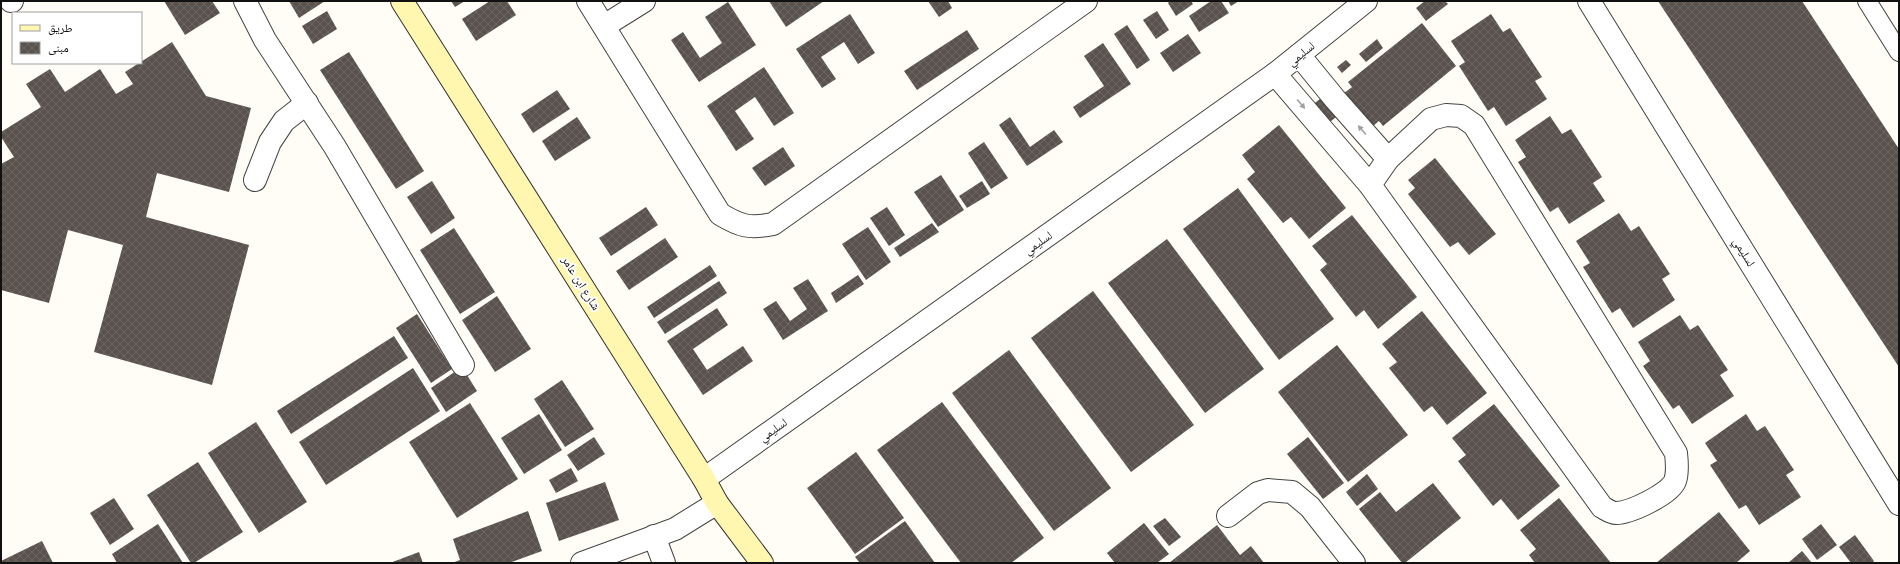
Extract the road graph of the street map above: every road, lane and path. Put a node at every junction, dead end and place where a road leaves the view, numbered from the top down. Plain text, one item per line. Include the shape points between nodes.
1 (245, 1) edge
2 (402, 1) edge
3 (588, 1) edge
4 (644, 1) edge
5 (1086, 1) edge
6 (1366, 1) edge
7 (1589, 1) edge
8 (1867, 1) edge
9 (604, 26) junction
10 (1899, 52) edge
11 (1300, 55) junction
12 (1276, 74) junction
13 (307, 103) junction
14 (1388, 159) junction
15 (255, 180) dead end
16 (1370, 185) junction
17 (463, 365) dead end
18 (704, 479) junction
19 (718, 503) junction
20 (1899, 504) edge
21 (1228, 516) dead end
22 (654, 536) junction
23 (582, 563) edge
24 (664, 563) edge
25 (762, 563) edge
26 (1354, 563) edge

1 - 13 street via 265,40
2 - 18 street, شارع ابن عامر
3 - 9 street
4 - 9 street
5 - 9 street via 773,224 755,228 737,224 720,214
6 - 11 street, لسليمي
7 - 20 street, لسليمي
8 - 10 lane
11 - 12 street, لسليمي
14 -> 11 street via 1334,99
12 -> 16 street
12 - 18 street, لسليمي
13 - 15 street via 284,121 270,142
13 - 17 street
14 - 16 street
14 - 16 street via 1431,119 1446,115 1460,116 1474,125 1676,453 1675,482 1644,505 1629,511 1615,513 1602,508
18 - 19 street, شارع ابن عامر
19 - 22 street via 676,529
19 - 25 street, شارع ابن عامر
21 - 26 street via 1258,493 1268,490 1292,492 1310,507
22 - 23 street
22 - 24 street

